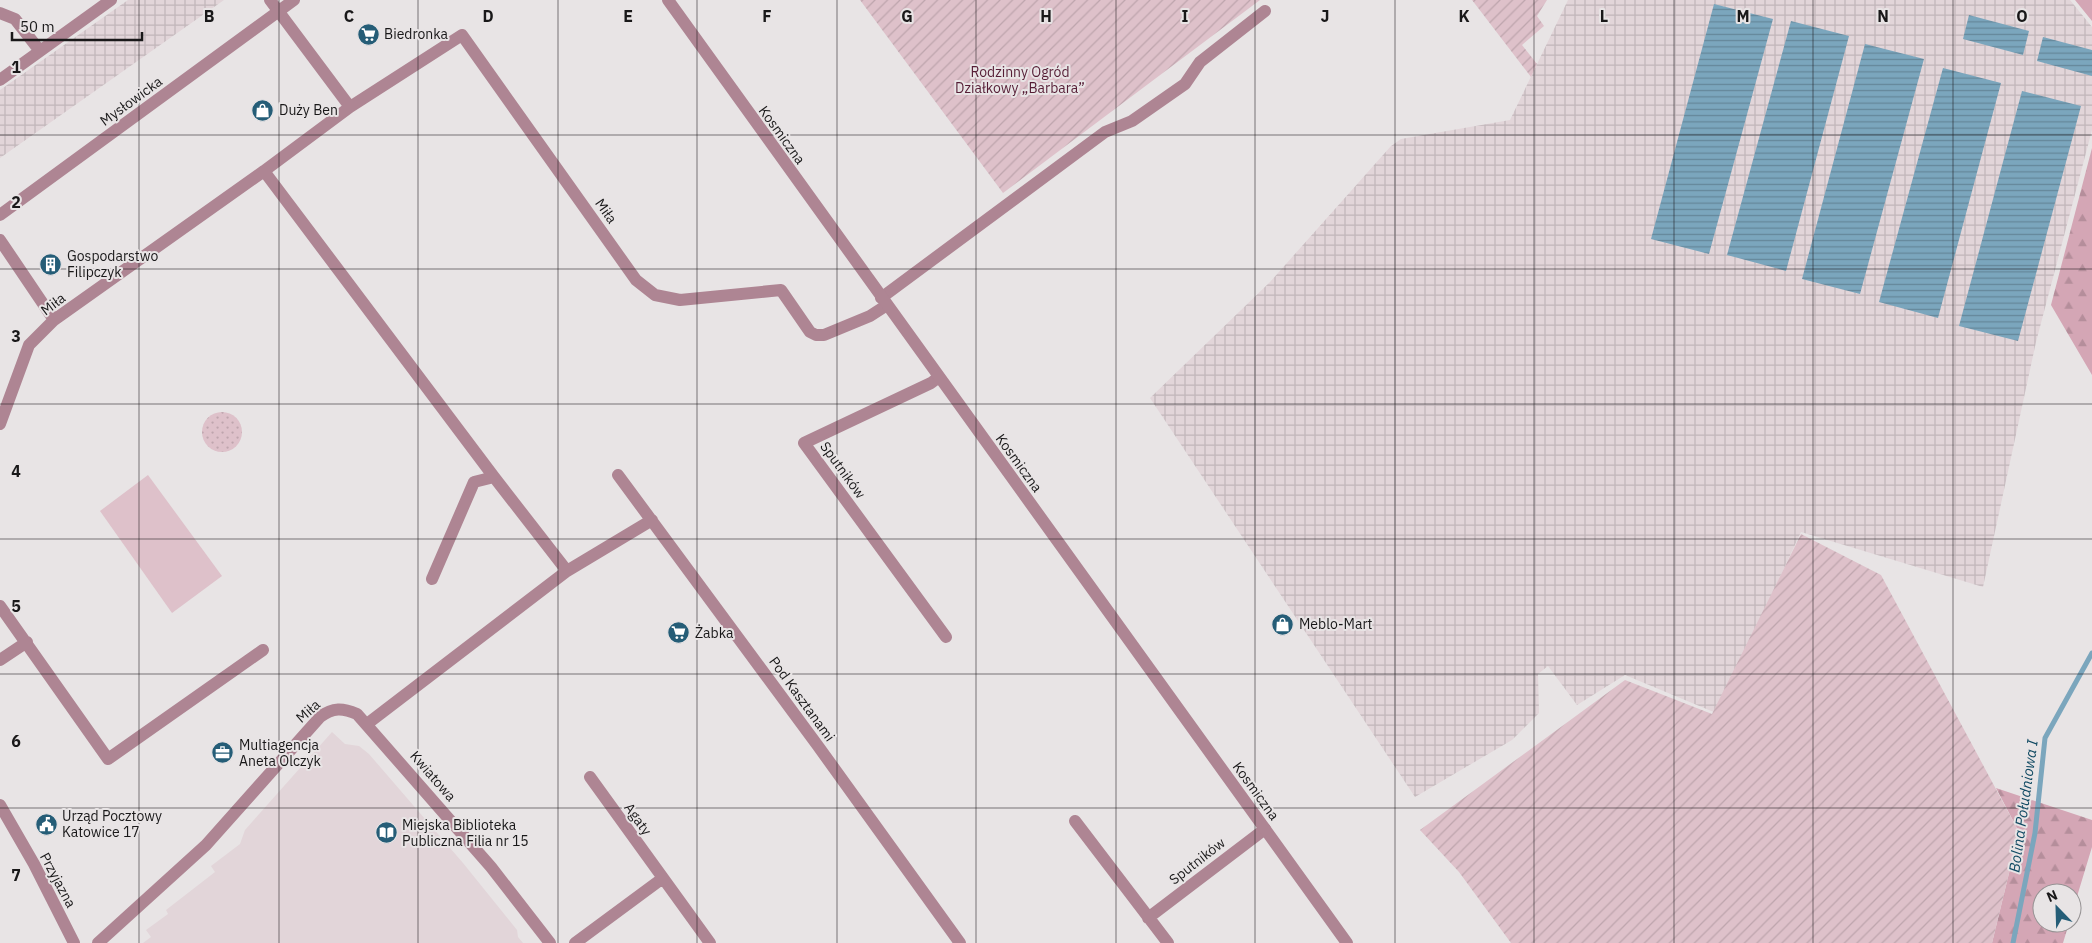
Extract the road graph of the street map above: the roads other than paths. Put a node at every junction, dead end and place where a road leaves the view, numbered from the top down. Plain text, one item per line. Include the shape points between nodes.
1 (111, 0) edge
2 (270, 0) edge
3 (294, 0) edge
4 (668, 0) edge
5 (279, 11) junction
6 (1265, 11) dead end
7 (0, 13) edge
8 (40, 51) junction
9 (0, 80) edge
10 (350, 107) junction
11 (264, 171) junction
12 (0, 215) edge
13 (0, 240) edge
14 (884, 302) junction
15 (54, 320) junction
16 (938, 377) junction
17 (0, 424) edge
18 (618, 475) dead end
19 (494, 477) junction
20 (652, 520) junction
21 (567, 571) junction
22 (432, 579) dead end
23 (0, 606) edge
24 (946, 637) dead end
25 (26, 642) junction
26 (263, 650) dead end
27 (0, 660) edge
28 (367, 724) junction
29 (590, 777) dead end
30 (0, 805) edge
31 (1075, 821) dead end
32 (1264, 829) junction
33 (663, 878) junction
34 (1148, 918) junction
35 (74, 943) edge
36 (98, 943) edge
37 (550, 943) edge
38 (575, 943) edge
39 (710, 943) edge
40 (960, 943) edge
41 (1168, 943) edge
42 (1347, 943) edge

1 - 8 street
2 - 5 street
3 - 5 street, Mysłowicka
4 - 14 street, Kosmiczna
5 - 10 street
5 - 12 street, Mysłowicka
6 - 14 street via 1200,62 1185,84 1132,121 1105,132
7 - 8 street via 15,19
8 - 9 street
10 - 11 street, Miła
10 - 14 street, Miła via 462,35 636,280 655,295 680,300 781,290 810,332 816,335 824,335 870,316
11 - 15 street, Miła
11 - 19 street
13 - 15 street
14 - 16 street, Kosmiczna
15 - 17 street, Miła via 29,345
16 - 24 street, Sputników via 804,442
16 - 32 street, Kosmiczna
18 - 20 street, Pod Kasztanami
19 - 21 street
19 - 22 street via 474,482
20 - 21 street
20 - 40 street, Pod Kasztanami
21 - 28 street
23 - 25 street
25 - 26 street via 108,759
25 - 27 street
28 - 36 street, Miła via 358,714 347,709 329,710 320,717 206,845
28 - 37 street, Kwiatowa via 491,867
29 - 33 street, Agaty
30 - 35 street, Przyjazna
31 - 34 street
32 - 34 street, Sputników
32 - 42 street, Kosmiczna
33 - 38 street
33 - 39 street, Agaty
34 - 41 street

